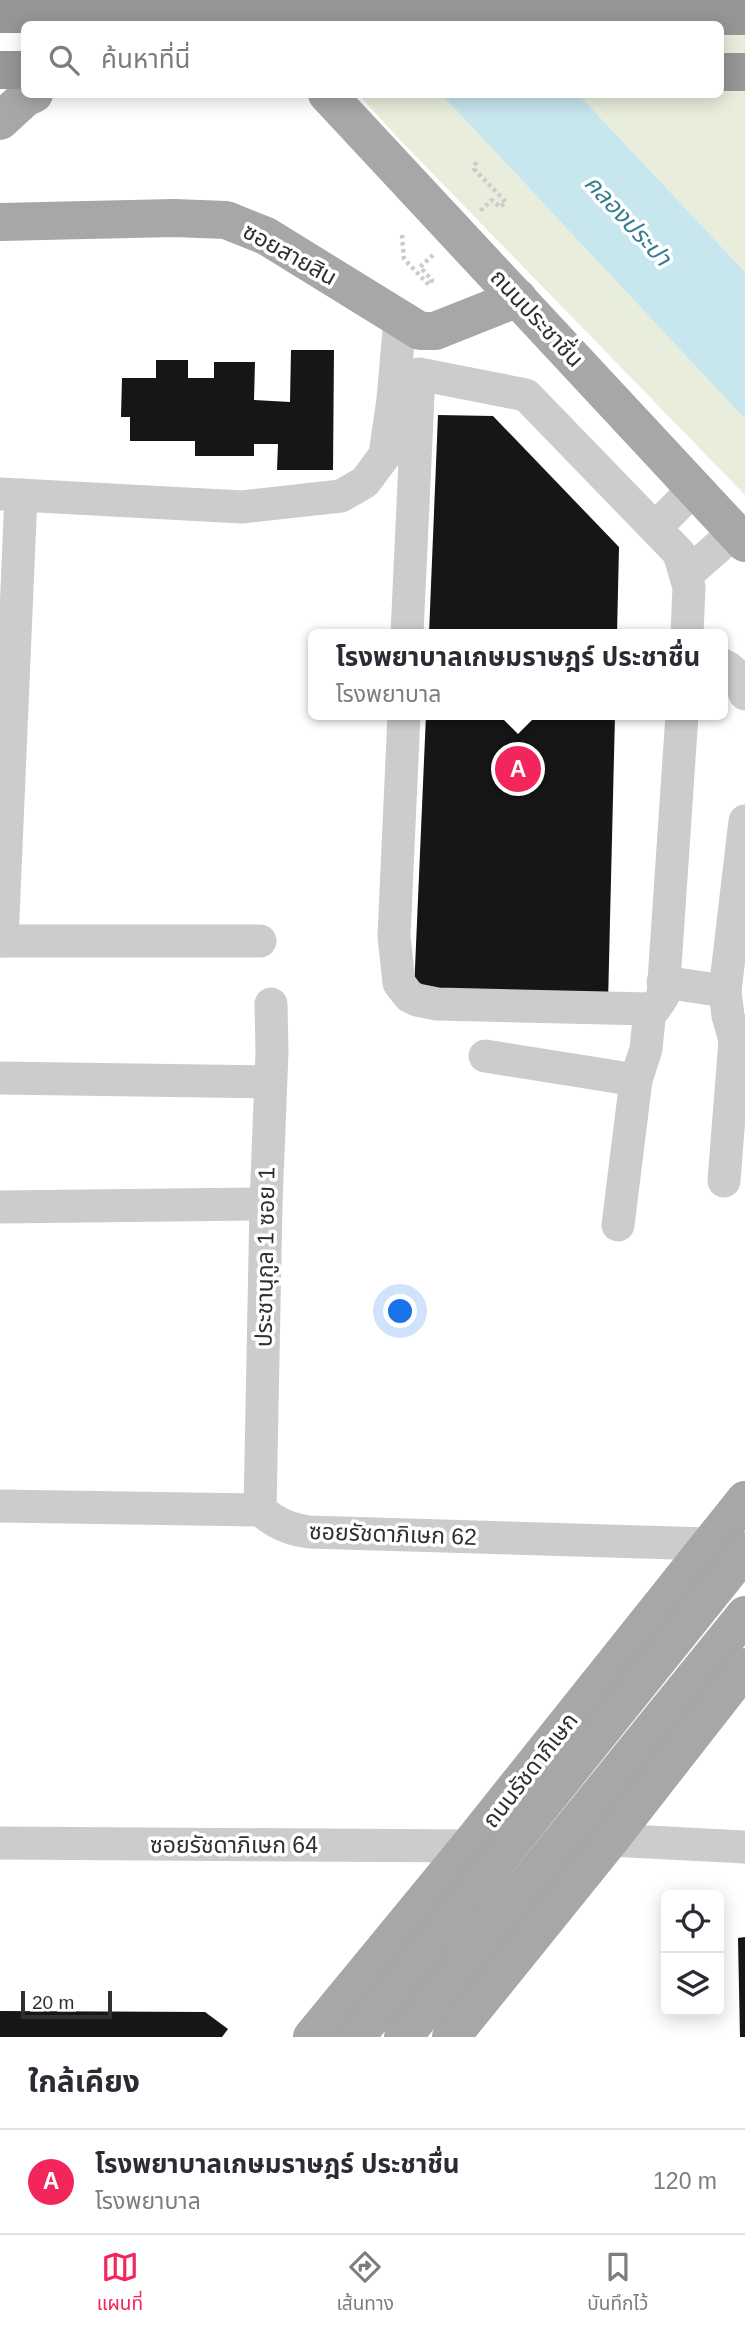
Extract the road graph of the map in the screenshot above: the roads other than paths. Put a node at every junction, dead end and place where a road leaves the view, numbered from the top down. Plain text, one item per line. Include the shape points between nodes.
1 (51, 0) edge
2 (240, 0) edge
3 (0, 14) edge
4 (745, 16) edge
5 (49, 21) edge
6 (259, 21) edge
7 (0, 69) edge
8 (724, 72) edge
9 (745, 72) edge
10 (331, 98) edge
11 (14, 103) edge
12 (1, 221) edge
13 (518, 298) junction
14 (400, 319) junction
15 (694, 489) junction
16 (11, 495) edge
17 (655, 528) junction
18 (740, 538) edge
19 (686, 575) junction
20 (407, 629) edge
21 (687, 629) edge
22 (728, 668) edge
23 (745, 694) edge
24 (404, 720) edge
25 (682, 720) edge
26 (745, 821) edge
27 (1, 941) edge
28 (260, 941) dead end
29 (725, 991) junction
30 (657, 996) junction
31 (271, 1004) dead end
32 (740, 1039) edge
33 (485, 1056) dead end
34 (0, 1078) edge
35 (636, 1080) junction
36 (270, 1082) junction
37 (724, 1181) dead end
38 (266, 1204) junction
39 (0, 1207) edge
40 (618, 1225) dead end
41 (745, 1500) edge
42 (0, 1506) edge
43 (260, 1510) junction
44 (727, 1548) edge
45 (745, 1615) edge
46 (745, 1667) edge
47 (610, 1840) junction
48 (741, 1842) edge
49 (0, 1843) edge
50 (469, 1846) junction
51 (440, 1962) junction
52 (312, 2037) edge
53 (356, 2037) edge
54 (402, 2037) edge
55 (450, 2037) edge

1 - 5 main road
2 - 6 main road
3 - 4 highway
7 - 11 highway
8 - 9 highway
10 - 13 main road, ถนนประชาชื่น
12 - 14 main road, ซอยสายสิน via 226,220 265,236
13 - 14 main road, ซอยสายสิน via 435,331 420,331
13 - 15 main road, ถนนประชาชื่น
14 - 16 street via 385,455 365,482 341,496 242,507
15 - 17 street
15 - 18 main road, ถนนประชาชื่น
16 - 27 street
17 - 19 street via 679,553
17 - 20 street via 526,395 419,374
18 - 19 street
19 - 21 street
22 - 23 street
24 - 30 street via 394,936 399,983 409,996 437,1004
25 - 30 street
26 - 29 street
27 - 28 street
29 - 30 street
29 - 32 street
30 - 35 street
31 - 36 street, ประชานุกูล 1 ซอย 1
32 - 37 street
33 - 35 street
34 - 36 street
35 - 40 street
36 - 38 street, ประชานุกูล 1 ซอย 1
38 - 39 street
38 - 43 street, ประชานุกูล 1 ซอย 1
41 - 44 main road, ถนนรัชดาภิเษก
42 - 43 street
43 - 44 street, ซอยรัชดาภิเษก 62 via 289,1529 309,1532
44 - 50 main road, ถนนรัชดาภิเษก
44 - 51 main road, ถนนรัชดาภิเษก
45 - 51 main road, ถนนรัชดาภิเษก
46 - 47 main road
47 - 48 street
47 - 55 main road
49 - 50 street, ซอยรัชดาภิเษก 64
50 - 52 main road, ถนนรัชดาภิเษก
51 - 53 main road, ถนนรัชดาภิเษก
51 - 54 main road, ถนนรัชดาภิเษก

